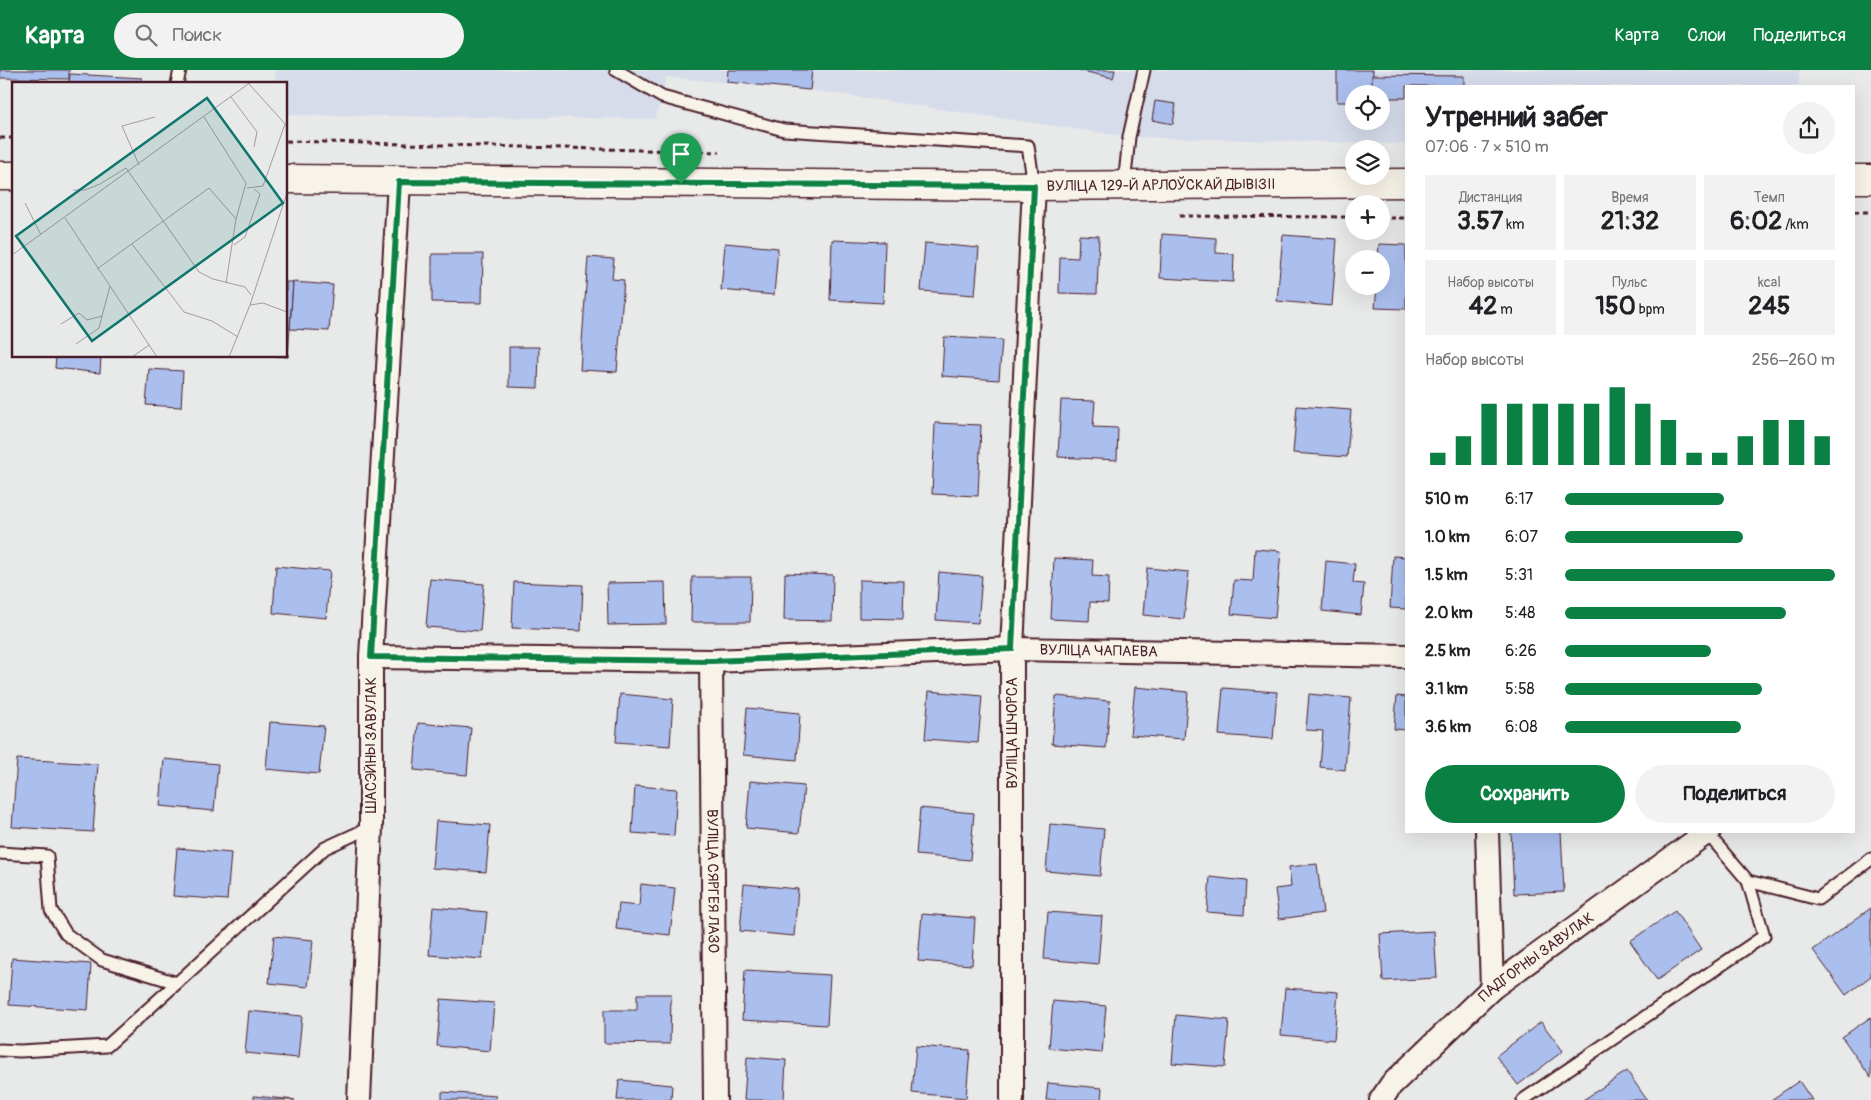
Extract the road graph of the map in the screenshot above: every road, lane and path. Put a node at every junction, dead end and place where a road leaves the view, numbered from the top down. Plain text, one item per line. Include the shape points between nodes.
1 (616, 70) edge
2 (1144, 70) edge
3 (288, 179) edge
4 (1855, 179) edge
5 (1871, 179) edge
6 (399, 182) junction
7 (1405, 183) edge
8 (1034, 186) junction
9 (1124, 186) junction
10 (1855, 212) edge
11 (1871, 212) edge
12 (1390, 218) edge
13 (1405, 218) edge
14 (1012, 649) junction
15 (1405, 656) edge
16 (371, 657) junction
17 (711, 661) junction
18 (371, 827) junction
19 (1487, 833) edge
20 (1707, 833) edge
21 (1709, 833) edge
22 (0, 853) edge
23 (1871, 858) edge
24 (1748, 880) junction
25 (177, 983) junction
26 (1492, 988) junction
27 (0, 1050) edge
28 (359, 1100) edge
29 (714, 1100) edge
30 (1012, 1100) edge
31 (1381, 1100) edge
32 (1523, 1100) edge

1 - 8 lane via 662,97 784,130 1028,146
2 - 9 lane via 1129,137
3 - 6 main road, ВУЛІЦА 129-Й АРЛОЎСКАЙ ДЫВІЗІІ
4 - 5 main road
6 - 8 main road, ВУЛІЦА 129-Й АРЛОЎСКАЙ ДЫВІЗІІ
6 - 16 street, ШАСЭЙНЫ ЗАВУЛАК
7 - 9 main road, ВУЛІЦА 129-Й АРЛОЎСКАЙ ДЫВІЗІІ
8 - 9 main road, ВУЛІЦА 129-Й АРЛОЎСКАЙ ДЫВІЗІІ
8 - 14 street, ВУЛІЦА ШЧОРСА
10 - 11 path
12 - 13 path
14 - 15 street, ВУЛІЦА ЧАПАЕВА
14 - 17 street, ВУЛІЦА ЧАПАЕВА
14 - 30 street, ВУЛІЦА ШЧОРСА
16 - 17 street, ВУЛІЦА ЧАПАЕВА
16 - 18 street, ШАСЭЙНЫ ЗАВУЛАК
17 - 29 street, ВУЛІЦА СЯРГЕЯ ЛАЗО
18 - 25 lane via 324,848
18 - 28 street, ШАСЭЙНЫ ЗАВУЛАК
19 - 26 street
20 - 26 street, ПАДГОРНЫ ЗАВУЛАК
21 - 24 lane
22 - 25 lane via 47,856 52,910 66,934 102,960
23 - 24 lane via 1818,899
24 - 32 lane via 1764,936
25 - 27 lane via 107,1046
26 - 31 street, ПАДГОРНЫ ЗАВУЛАК via 1391,1085

